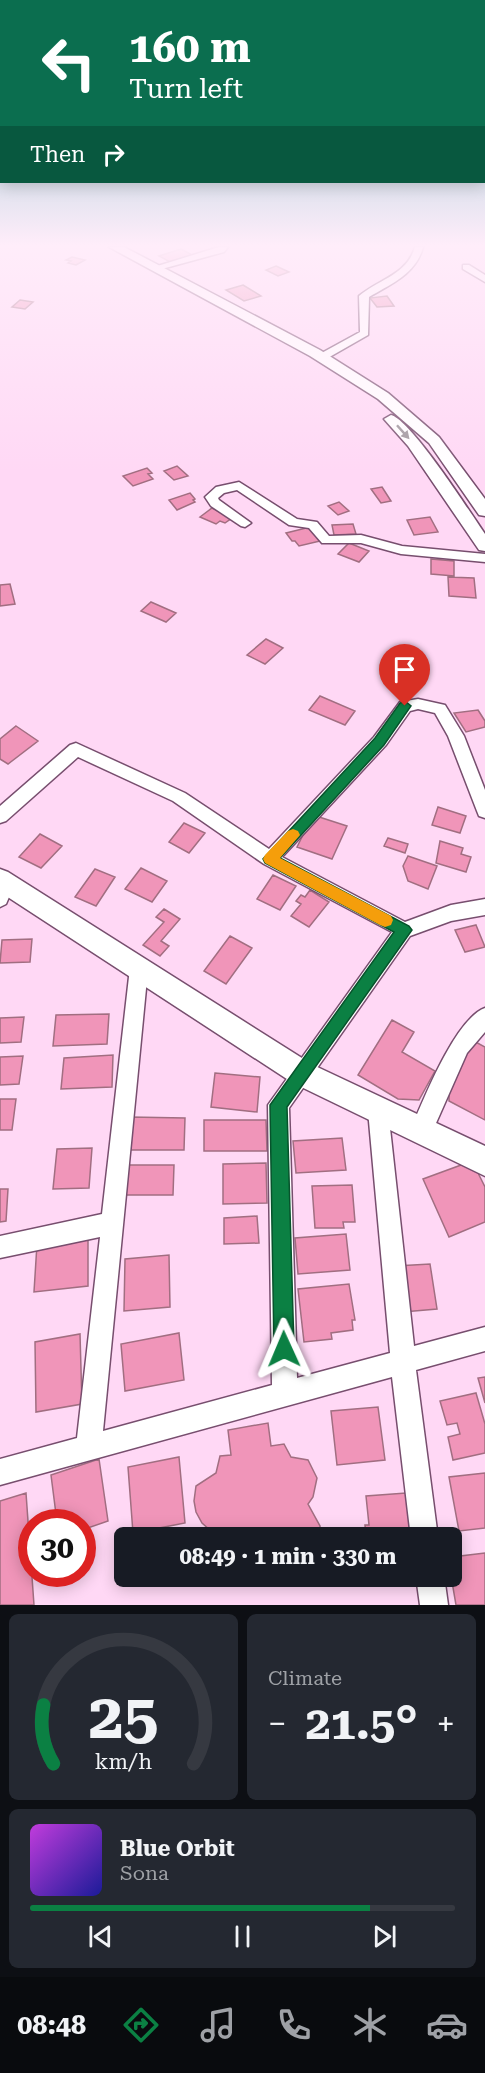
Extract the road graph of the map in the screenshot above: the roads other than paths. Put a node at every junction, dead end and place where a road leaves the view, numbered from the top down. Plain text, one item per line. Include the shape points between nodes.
1 (257, 322) joint
2 (365, 322) edge
3 (322, 357) junction
4 (480, 496) edge
5 (485, 511) edge
6 (245, 523) dead end
7 (485, 546) edge
8 (485, 558) edge
9 (485, 811) edge
10 (0, 816) edge
11 (270, 859) junction
12 (2, 887) edge
13 (485, 907) edge
14 (404, 930) junction
15 (138, 968) junction
16 (485, 1017) edge
17 (303, 1074) junction
18 (378, 1110) junction
19 (421, 1131) junction
20 (485, 1161) edge
21 (112, 1223) junction
22 (0, 1247) edge
23 (485, 1339) edge
24 (404, 1362) junction
25 (285, 1394) junction
26 (89, 1447) junction
27 (0, 1472) edge
28 (425, 1527) edge
29 (432, 1587) edge
30 (434, 1605) edge

1 - 3 main road
1 -> 7 main road via 385,412 413,442
2 - 3 street via 365,333
3 - 4 main road via 383,396 435,440
4 - 5 main road
6 - 8 street via 211,497 220,490 239,486 293,522 313,525 326,540 361,539 401,549
9 - 11 street via 456,736 440,709 418,704 405,706 380,741
10 - 11 street via 76,749 179,797
11 - 14 street
12 - 15 main road
13 - 14 street via 450,913
14 - 17 street
15 - 17 main road
15 - 21 street
16 - 19 street via 460,1046
17 - 18 main road
17 - 25 street via 278,1105
18 - 19 main road
18 - 24 street
19 - 20 main road
21 - 22 street
21 - 26 street
23 - 24 street
24 - 25 street
24 - 28 street
25 - 26 street
26 - 27 street
29 - 30 street

